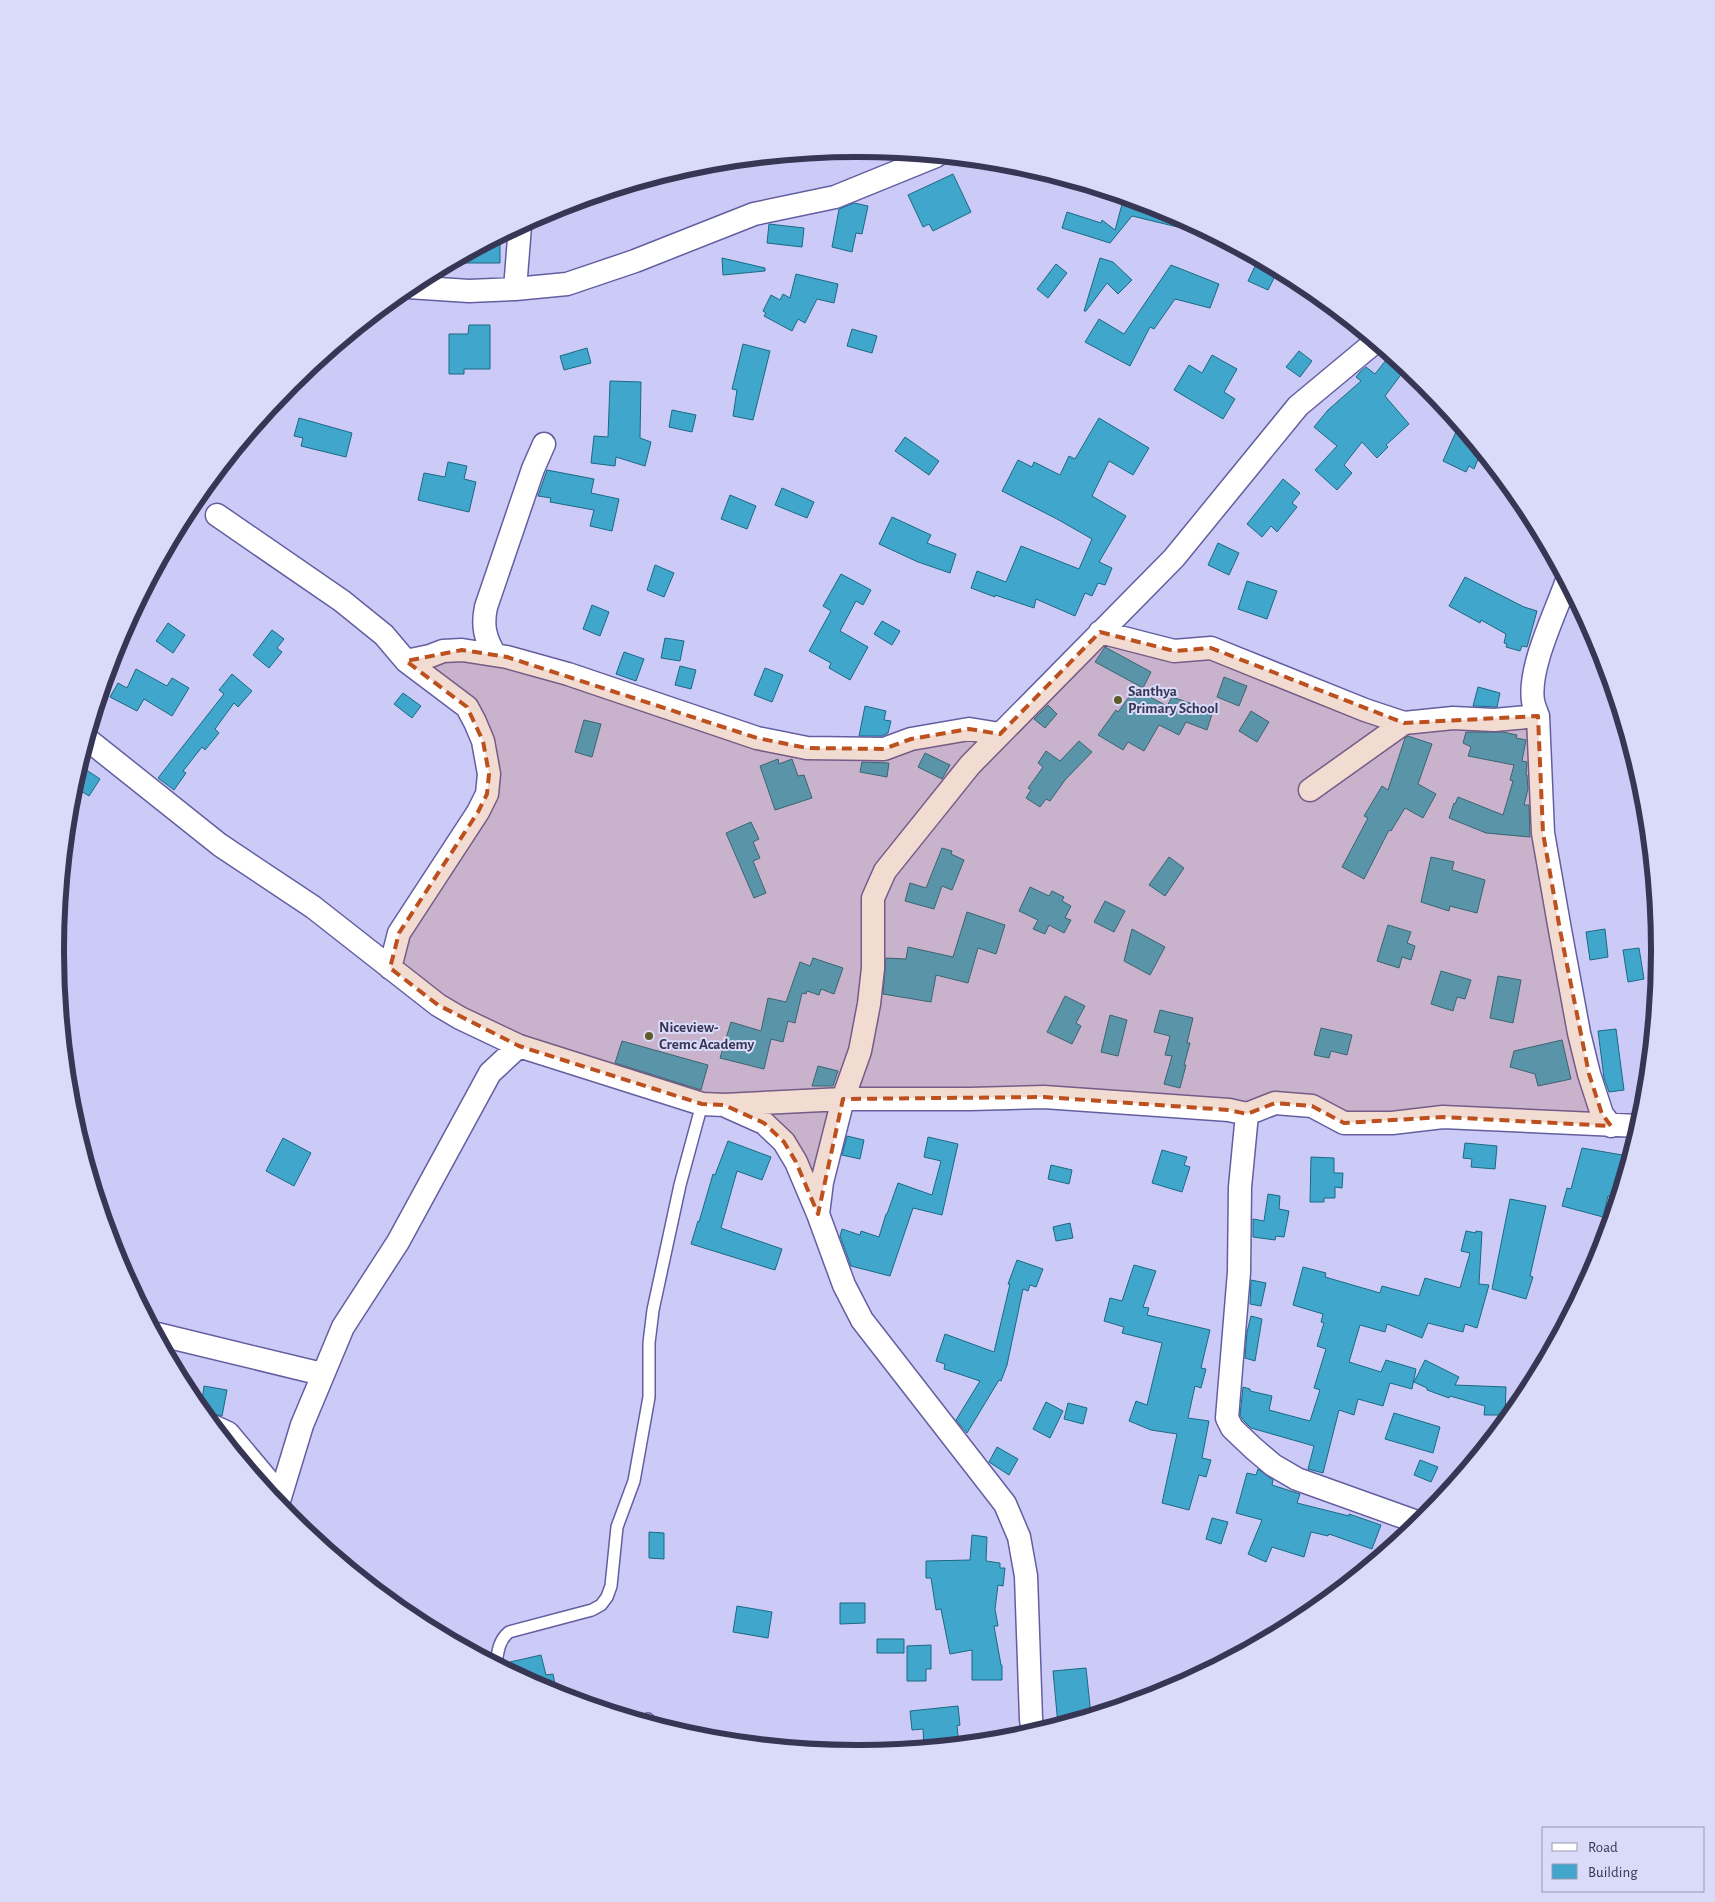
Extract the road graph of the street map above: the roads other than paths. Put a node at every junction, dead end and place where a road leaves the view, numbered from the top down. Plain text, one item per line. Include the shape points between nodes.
1 (925, 161) edge
2 (519, 233) edge
3 (423, 287) edge
4 (514, 289) junction
5 (1370, 345) edge
6 (544, 444) dead end
7 (217, 515) dead end
8 (1564, 590) edge
9 (1100, 632) junction
10 (495, 655) junction
11 (406, 661) junction
12 (1538, 716) junction
13 (1404, 723) junction
14 (1000, 734) junction
15 (92, 743) edge
16 (1310, 790) dead end
17 (390, 968) junction
18 (519, 1046) junction
19 (843, 1099) junction
20 (713, 1105) junction
21 (1247, 1114) junction
22 (1611, 1126) junction
23 (1631, 1126) edge
24 (818, 1214) junction
25 (164, 1336) edge
26 (322, 1374) junction
27 (226, 1431) edge
28 (248, 1458) edge
29 (280, 1495) edge
30 (1411, 1520) edge
31 (497, 1658) edge
32 (1031, 1725) edge

1 - 4 street via 835,196 754,214 567,284
2 - 4 street
3 - 4 street via 470,291
5 - 9 street via 1298,406 1174,558
6 - 10 street via 486,607 483,627
7 - 11 street via 342,601 384,635
8 - 12 street via 1535,671 1533,702
9 - 13 street via 1174,651 1212,648
9 - 14 street
10 - 11 street via 443,651
10 - 14 street via 568,674 757,738 807,748 884,749 911,739 969,729
11 - 17 street via 467,707 483,741 489,774 486,794 478,812 399,933
12 - 13 street
12 - 22 street via 1544,834 1560,930 1589,1074 1602,1114
13 - 16 street
14 - 19 street via 885,871 872,898 873,968 869,1004 860,1051
15 - 17 street via 220,845 313,907
17 - 18 street via 438,1005
18 - 20 street
18 - 26 street via 490,1073 398,1242 351,1312
19 - 20 street
19 - 21 street via 1044,1097
19 - 24 street via 822,1182
20 - 24 street via 764,1123 784,1142
20 - 31 lane via 680,1185 653,1310 649,1397 634,1481 617,1527 607,1597 592,1610 509,1632 503,1636
21 - 22 street via 1275,1103 1312,1106 1344,1123 1392,1123 1443,1117
21 - 30 street via 1227,1418 1232,1428 1253,1448 1297,1479
22 - 23 street
24 - 32 street via 844,1285 862,1320 1005,1504 1020,1537 1026,1576
25 - 26 street
26 - 29 street
27 - 28 street

